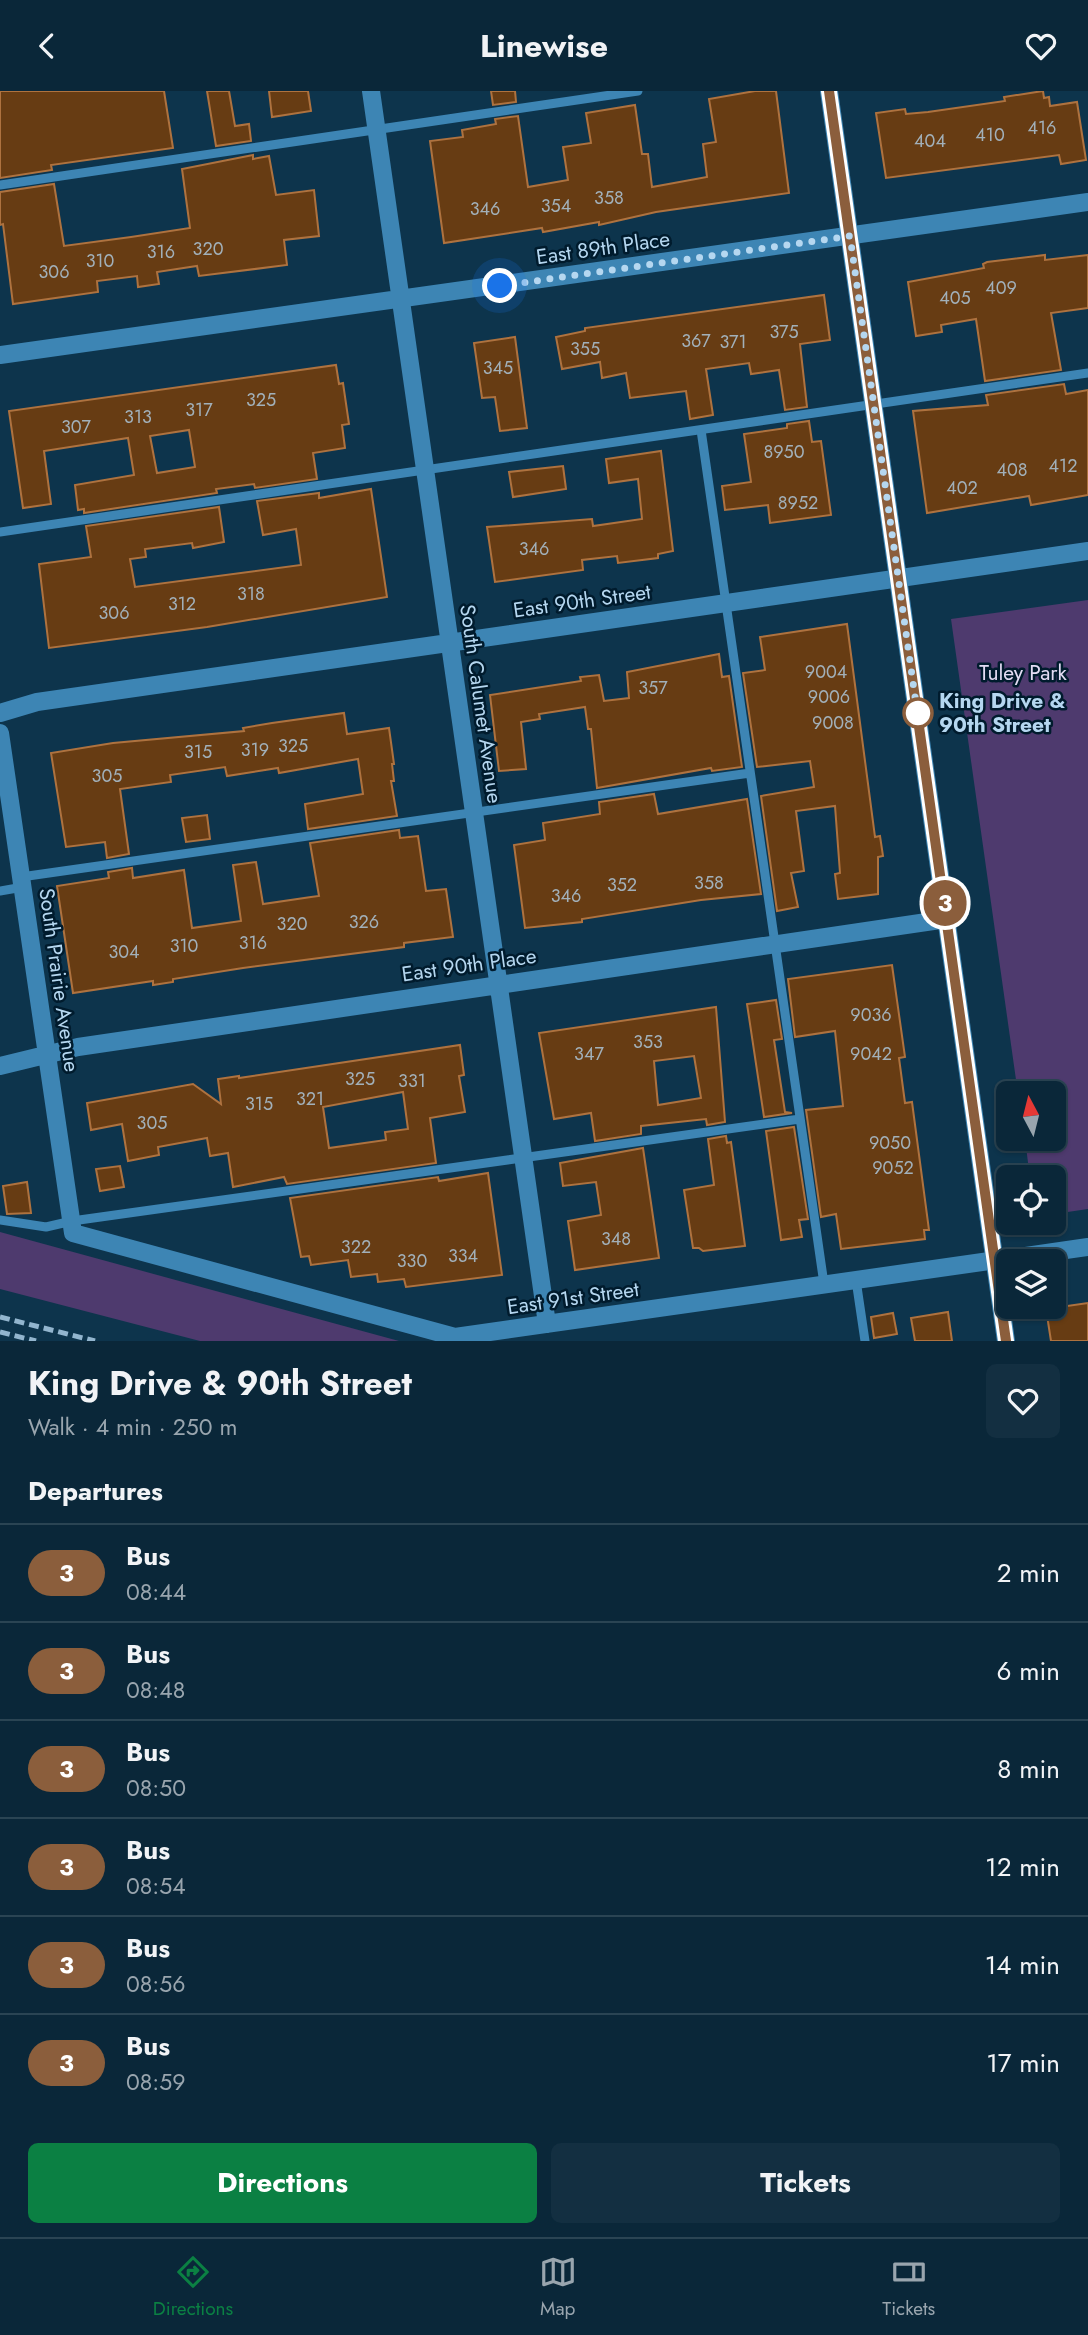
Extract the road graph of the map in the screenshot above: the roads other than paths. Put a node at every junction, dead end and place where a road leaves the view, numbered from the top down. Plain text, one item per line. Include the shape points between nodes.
1 (371, 91) edge
2 (638, 91) edge
3 (829, 91) edge
4 (376, 128) junction
5 (0, 185) edge
6 (1088, 202) edge
7 (850, 236) junction
8 (400, 300) junction
9 (0, 355) edge
10 (1088, 373) edge
11 (874, 404) junction
12 (701, 430) junction
13 (425, 471) junction
14 (0, 532) edge
15 (1088, 551) edge
16 (898, 578) junction
17 (726, 603) junction
18 (450, 643) junction
19 (0, 713) edge
20 (0, 733) edge
21 (750, 773) junction
22 (474, 815) junction
23 (22, 882) junction
24 (0, 891) edge
25 (947, 919) junction
26 (775, 945) junction
27 (498, 983) junction
28 (47, 1056) junction
29 (0, 1066) edge
30 (800, 1119) junction
31 (523, 1157) junction
32 (0, 1220) edge
33 (72, 1227) junction
34 (1088, 1247) edge
35 (995, 1260) junction
36 (856, 1280) junction
37 (824, 1285) junction
38 (547, 1324) junction
39 (489, 1337) edge
40 (865, 1341) edge
41 (1006, 1341) edge

1 - 4 street, South Calumet Avenue
2 - 4 lane
3 - 7 street
4 - 5 lane
4 - 8 street, South Calumet Avenue
6 - 7 street, East 89th Place
7 - 8 street, East 89th Place
7 - 11 street
8 - 9 street, East 89th Place
8 - 13 street, South Calumet Avenue
10 - 11 lane
11 - 12 lane
11 - 16 street
12 - 13 lane
12 - 17 lane
13 - 14 lane
13 - 18 street, South Calumet Avenue
15 - 16 street, East 90th Street
16 - 17 street, East 90th Street
16 - 25 street
17 - 18 street, East 90th Street
17 - 21 lane
18 - 19 street, East 90th Street via 37,702
18 - 22 street, South Calumet Avenue
20 - 23 street, South Prairie Avenue
21 - 22 lane
21 - 26 lane
22 - 23 lane
22 - 27 street, South Calumet Avenue
23 - 24 lane
23 - 28 street, South Prairie Avenue
25 - 26 street, East 90th Place
25 - 35 street
26 - 27 street, East 90th Place
26 - 30 lane
27 - 28 street, East 90th Place via 78,1047
27 - 31 street, South Calumet Avenue
28 - 29 street, East 90th Place
28 - 33 street, South Prairie Avenue
30 - 31 lane
30 - 37 lane
31 - 33 lane
31 - 38 street, South Calumet Avenue
32 - 33 lane
33 - 39 street, East 91st Street via 455,1337
34 - 35 street, East 91st Street
35 - 36 street, East 91st Street
35 - 41 street
36 - 37 street, East 91st Street
36 - 40 lane
37 - 38 street, East 91st Street
38 - 39 street, East 91st Street

